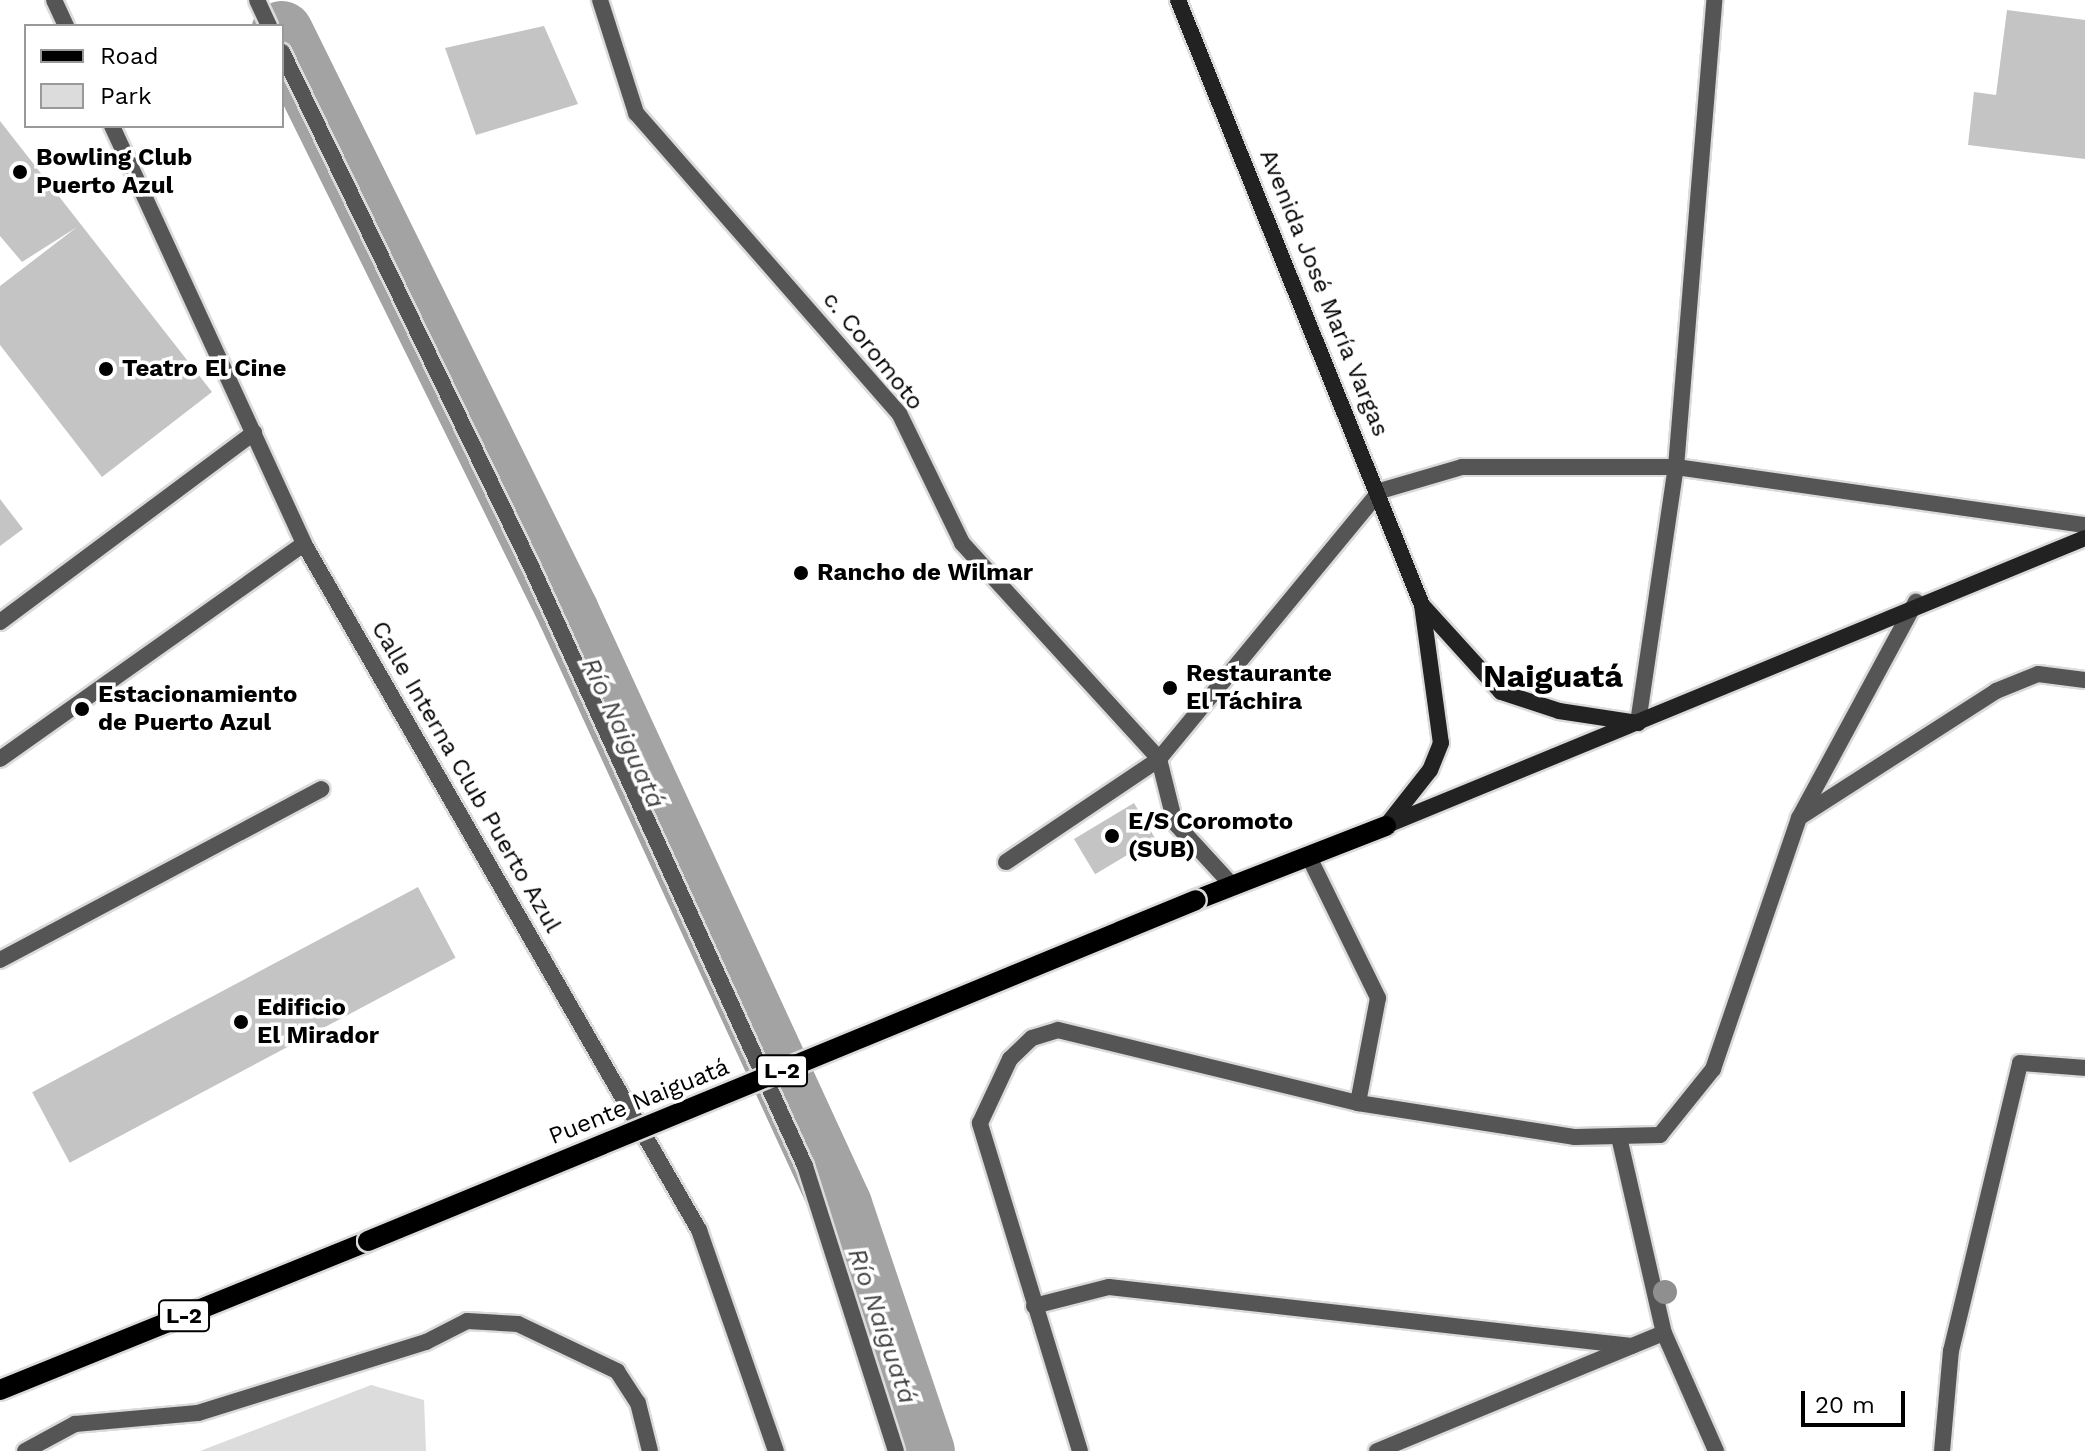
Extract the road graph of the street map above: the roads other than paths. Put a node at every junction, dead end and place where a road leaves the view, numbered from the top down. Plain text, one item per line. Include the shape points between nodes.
1 (54, 0) edge
2 (257, 0) edge
3 (600, 0) edge
4 (1178, 0) edge
5 (1714, 0) edge
6 (65, 24) edge
7 (268, 24) edge
8 (284, 56) edge
9 (113, 128) edge
10 (254, 433) junction
11 (1676, 467) junction
12 (1380, 491) junction
13 (2085, 525) edge
14 (2085, 538) edge
15 (304, 544) junction
16 (1916, 602) junction
17 (1422, 605) junction
18 (0, 622) edge
19 (2085, 680) edge
20 (1638, 723) junction
21 (0, 759) edge
22 (1159, 759) junction
23 (321, 789) dead end
24 (1799, 818) junction
25 (1386, 826) junction
26 (1309, 857) junction
27 (1006, 862) dead end
28 (1233, 886) junction
29 (0, 960) edge
30 (2085, 1068) edge
31 (1358, 1103) junction
32 (1619, 1137) junction
33 (1034, 1306) junction
34 (1664, 1333) junction
35 (1632, 1346) junction
36 (0, 1390) edge
37 (25, 1451) edge
38 (650, 1451) edge
39 (776, 1451) edge
40 (896, 1451) edge
41 (1080, 1451) edge
42 (1377, 1451) edge
43 (1716, 1451) edge
44 (1942, 1451) edge

1 - 6 street
2 - 7 street
3 - 22 street, c. Coromoto via 636,113 899,413 962,543
4 - 12 main road, Avenida José María Vargas
5 - 11 street
8 - 40 street via 531,566 805,1166
9 - 10 street, Calle Interna Club Puerto Azul
10 - 15 street, Calle Interna Club Puerto Azul
10 - 18 street
11 - 12 street via 1462,467
11 - 13 street
11 - 20 street
12 - 17 main road, Avenida José María Vargas
12 - 22 street
14 - 16 main road, L-2
15 - 21 street
15 - 39 street, Calle Interna Club Puerto Azul via 699,1230
16 - 20 main road, L-2
16 - 24 street
17 - 20 main road, Avenida José María Vargas via 1501,692 1559,711
17 - 25 main road, Avenida José María Vargas via 1441,743 1430,770
19 - 24 street via 2038,674 1996,691
20 - 25 main road, L-2
22 - 27 street
22 - 28 street via 1175,823
23 - 29 street
24 - 32 street via 1713,1069 1660,1135
25 - 26 main road, L-2
26 - 28 main road, L-2
26 - 31 street via 1378,998
28 - 36 main road, Puente Naiguatá / L-2, bridge
30 - 44 street via 2020,1063 1951,1351
31 - 32 street via 1575,1137
31 - 33 street via 1155,1048 1058,1030 1032,1038 1010,1059 980,1123
32 - 34 street
33 - 35 street via 1109,1287
33 - 41 street
34 - 35 street
34 - 43 street
35 - 42 street
37 - 38 street via 75,1424 198,1413 426,1342 467,1321 518,1324 617,1371 638,1403

